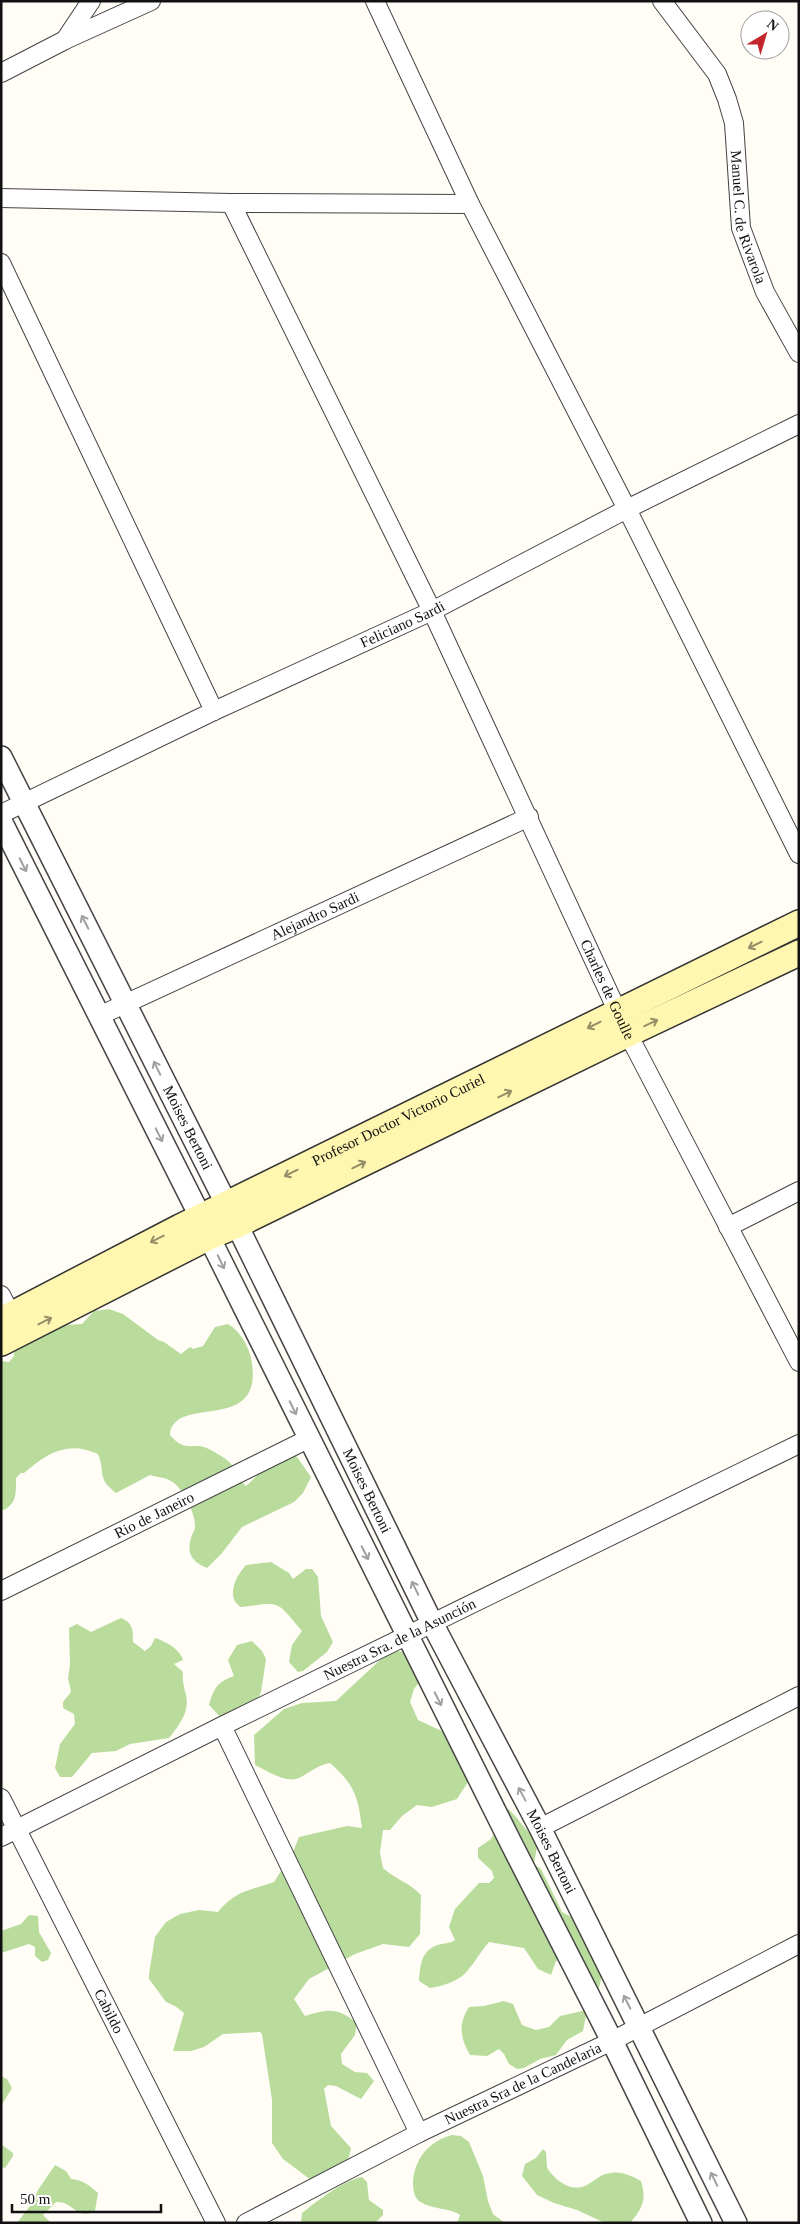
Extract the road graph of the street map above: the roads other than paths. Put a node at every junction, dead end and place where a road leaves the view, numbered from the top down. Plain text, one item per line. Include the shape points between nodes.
1 (91, 1) edge
2 (151, 1) edge
3 (374, 1) edge
4 (662, 1) edge
5 (64, 40) junction
6 (1, 73) edge
7 (1, 198) edge
8 (230, 203) junction
9 (470, 204) junction
10 (1, 263) edge
11 (799, 353) edge
12 (799, 424) edge
13 (627, 509) junction
14 (432, 611) junction
15 (214, 711) junction
16 (1, 756) edge
17 (25, 804) junction
18 (1, 814) edge
19 (528, 817) junction
20 (1, 821) edge
21 (799, 854) edge
22 (799, 924) edge
23 (799, 953) edge
24 (125, 1002) junction
25 (100, 1016) junction
26 (623, 1023) junction
27 (799, 1191) edge
28 (231, 1215) junction
29 (205, 1227) junction
30 (728, 1227) junction
31 (7, 1321) edge
32 (799, 1362) edge
33 (308, 1439) junction
34 (799, 1444) edge
35 (1, 1591) edge
36 (432, 1624) junction
37 (407, 1636) junction
38 (799, 1696) edge
39 (222, 1726) junction
40 (1, 1798) edge
41 (540, 1828) junction
42 (9, 1834) edge
43 (799, 1944) edge
44 (640, 2026) junction
45 (612, 2040) junction
46 (419, 2132) junction
47 (216, 2223) edge
48 (246, 2223) edge
49 (701, 2223) edge
50 (736, 2223) edge

1 - 5 street
2 - 5 street
3 - 9 street
4 - 11 street, Manuel C. de Rivarola via 717,74 734,122 741,228 765,292
5 - 6 street
7 - 8 street
8 - 9 street
8 - 14 street, Charles de Goulle
9 - 13 street
10 - 15 street
12 - 13 street, Feliciano Sardi
13 - 14 street, Feliciano Sardi
13 - 21 street
14 - 15 street, Feliciano Sardi
14 - 19 street, Charles de Goulle
15 - 17 street, Feliciano Sardi
16 - 17 street, Moises Bertoni
17 - 18 street, Feliciano Sardi
24 -> 17 street, Moises Bertoni
19 - 24 street, Alejandro Sardi
19 - 26 street, Charles de Goulle
20 -> 25 street, Moises Bertoni
22 -> 26 main road, Profesor Doctor Victorio Curiel
26 -> 23 main road, Profesor Doctor Victorio Curiel
24 - 25 street, Alejandro Sardi
28 -> 24 street, Moises Bertoni
25 -> 29 street, Moises Bertoni
26 - 28 main road, Profesor Doctor Victorio Curiel
26 - 30 street, Charles de Goulle
27 - 30 street
28 - 29 main road, Profesor Doctor Victorio Curiel
36 -> 28 street, Moises Bertoni
29 - 31 main road, Profesor Doctor Victorio Curiel
29 -> 33 street, Moises Bertoni
30 - 32 street, Charles de Goulle
33 - 35 street, Rio de Janeiro
33 -> 37 street, Moises Bertoni
34 - 36 street, Nuestra Sra. de la Asunción
36 - 37 street, Nuestra Sra. de la Asunción
41 -> 36 street, Moises Bertoni
37 - 39 street, Nuestra Sra. de la Asunción
37 -> 45 street, Moises Bertoni
38 - 41 street
39 - 42 street, Nuestra Sra. de la Asunción
39 - 46 street
40 - 42 street, Cabildo
44 -> 41 street, Moises Bertoni
42 - 47 street, Cabildo
43 - 44 street, Nuestra Sra de la Candelaria
44 - 45 street, Nuestra Sra de la Candelaria
50 -> 44 street, Moises Bertoni
45 - 46 street, Nuestra Sra de la Candelaria
45 - 49 street, Moises Bertoni
46 - 48 street, Nuestra Sra de la Candelaria

